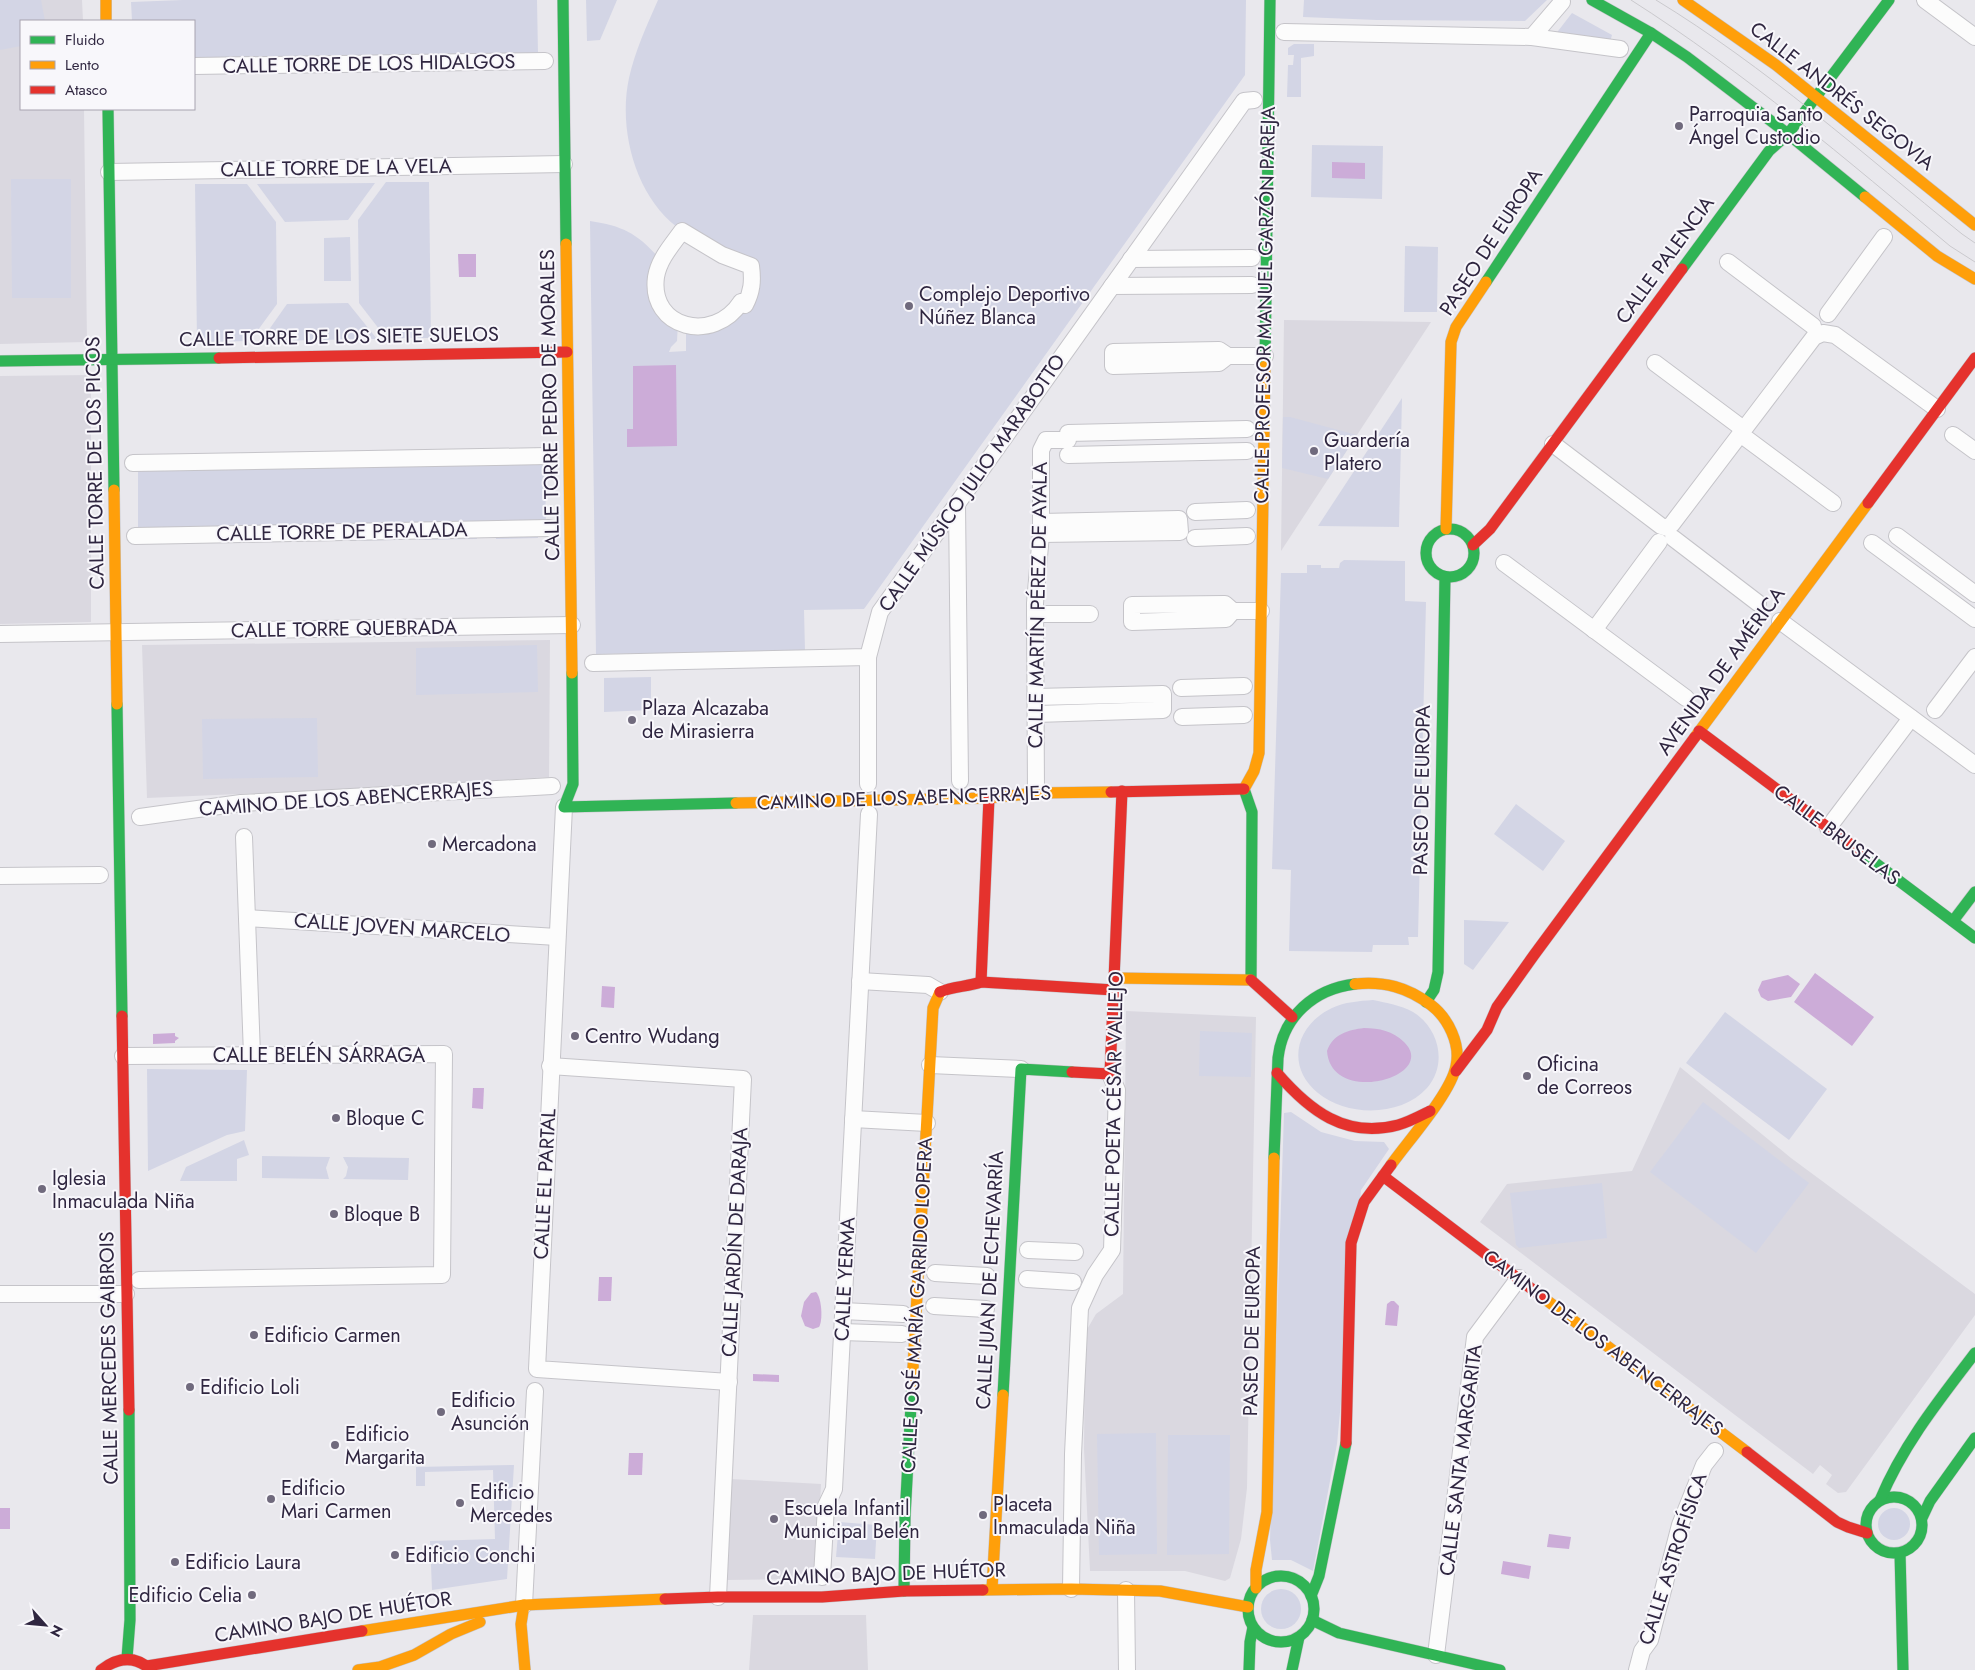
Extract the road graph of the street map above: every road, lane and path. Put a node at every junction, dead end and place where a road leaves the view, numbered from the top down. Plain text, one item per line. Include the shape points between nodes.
1 (106, 0) edge
2 (563, 0) edge
3 (1270, 0) edge
4 (1592, 0) edge
5 (1683, 0) edge
6 (1889, 0) edge
7 (1925, 0) edge
8 (1562, 2) dead end
9 (106, 20) edge
10 (1284, 32) dead end
11 (1651, 33) junction
12 (1532, 37) junction
13 (1975, 37) edge
14 (1620, 49) dead end
15 (545, 61) dead end
16 (195, 66) edge
17 (1817, 97) junction
18 (1254, 100) dead end
19 (108, 110) edge
20 (1788, 134) junction
21 (564, 164) junction
22 (109, 172) junction
23 (1975, 225) edge
24 (1884, 238) dead end
25 (1252, 258) dead end
26 (1131, 259) junction
27 (1728, 262) dead end
28 (1975, 279) edge
29 (1252, 285) dead end
30 (1112, 286) junction
31 (658, 300) joint
32 (1828, 314) dead end
33 (1818, 329) junction
34 (567, 352) junction
35 (1228, 356) junction
36 (1265, 356) junction
37 (1975, 358) edge
38 (112, 359) junction
39 (0, 361) edge
40 (1655, 363) dead end
41 (1937, 410) junction
42 (1738, 425) dead end
43 (1247, 429) dead end
44 (1953, 435) dead end
45 (1747, 439) dead end
46 (1068, 442) junction
47 (1552, 444) junction
48 (1247, 451) dead end
49 (1975, 452) edge
50 (547, 456) dead end
51 (133, 462) dead end
52 (1832, 503) dead end
53 (957, 504) junction
54 (1247, 510) dead end
55 (1195, 512) dead end
56 (549, 528) dead end
57 (1040, 528) junction
58 (1446, 529) junction
59 (135, 536) dead end
60 (1247, 536) dead end
61 (1666, 536) junction
62 (1897, 536) dead end
63 (1195, 538) dead end
64 (1872, 543) dead end
65 (1473, 545) junction
66 (1504, 563) dead end
67 (1445, 577) junction
68 (1975, 594) edge
69 (1758, 602) dead end
70 (1233, 611) junction
71 (1261, 611) junction
72 (1035, 614) junction
73 (1090, 614) dead end
74 (1975, 619) edge
75 (1780, 621) junction
76 (572, 625) junction
77 (1594, 630) junction
78 (116, 632) junction
79 (0, 634) edge
80 (868, 657) junction
81 (1975, 657) edge
82 (593, 663) dead end
83 (1244, 686) dead end
84 (1181, 688) dead end
85 (1686, 698) dead end
86 (1036, 706) junction
87 (1935, 710) dead end
88 (1244, 715) dead end
89 (1182, 716) dead end
90 (1911, 718) junction
91 (1699, 732) junction
92 (1975, 765) edge
93 (960, 781) dead end
94 (868, 784) dead end
95 (552, 786) dead end
96 (1244, 789) junction
97 (1122, 792) junction
98 (1036, 794) junction
99 (989, 798) junction
100 (564, 807) junction
101 (869, 814) dead end
102 (119, 817) joint
103 (140, 817) dead end
104 (1828, 828) junction
105 (244, 837) dead end
106 (100, 875) dead end
107 (0, 876) edge
108 (1975, 892) edge
109 (247, 918) junction
110 (1953, 921) junction
111 (557, 937) junction
112 (1975, 938) edge
113 (1114, 978) junction
114 (1251, 980) junction
115 (866, 981) junction
116 (981, 982) junction
117 (1114, 990) junction
118 (940, 992) junction
119 (1426, 1002) junction
120 (1497, 1007) junction
121 (1292, 1017) junction
122 (1478, 1017) dead end
123 (1462, 1020) dead end
124 (1447, 1022) junction
125 (252, 1055) junction
126 (123, 1056) junction
127 (930, 1065) junction
128 (550, 1066) junction
129 (1021, 1069) junction
130 (1456, 1071) junction
131 (1277, 1073) junction
132 (1110, 1074) junction
133 (1431, 1111) junction
134 (859, 1120) junction
135 (927, 1123) junction
136 (1384, 1176) junction
137 (1028, 1250) dead end
138 (1075, 1252) dead end
139 (935, 1273) dead end
140 (988, 1276) dead end
141 (1518, 1278) junction
142 (1027, 1279) dead end
143 (139, 1280) dead end
144 (1073, 1282) dead end
145 (0, 1294) edge
146 (126, 1294) junction
147 (934, 1306) dead end
148 (986, 1309) dead end
149 (843, 1311) junction
150 (903, 1314) dead end
151 (842, 1332) junction
152 (902, 1334) dead end
153 (1975, 1353) edge
154 (729, 1382) junction
155 (536, 1391) dead end
156 (1975, 1438) edge
157 (1715, 1451) dead end
158 (1880, 1500) junction
159 (1822, 1509) junction
160 (1859, 1514) junction
161 (1922, 1518) junction
162 (1867, 1533) junction
163 (1900, 1553) junction
164 (822, 1577) dead end
165 (1256, 1588) junction
166 (992, 1589) junction
167 (1071, 1589) junction
168 (1126, 1590) junction
169 (904, 1591) junction
170 (1311, 1596) junction
171 (718, 1597) junction
172 (524, 1605) junction
173 (1248, 1607) junction
174 (1312, 1620) junction
175 (1253, 1627) junction
176 (1299, 1637) junction
177 (1436, 1655) junction
178 (127, 1658) junction
179 (149, 1668) edge
180 (382, 1668) edge
181 (100, 1670) edge
182 (358, 1670) edge
183 (525, 1670) edge
184 (1128, 1670) edge
185 (1250, 1670) edge
186 (1292, 1670) edge
187 (1500, 1670) edge
188 (1637, 1670) edge
189 (1903, 1670) edge

1 - 9 street
2 - 21 street, CALLE TORRE PEDRO DE MORALES
3 - 36 street, CALLE PROFESOR MANUEL GARZÓN PAREJA
4 - 11 street
5 - 17 street, CALLE ANDRÉS SEGOVIA
6 - 17 street, CALLE PALENCIA
7 - 13 street
8 - 12 street
10 - 12 street
11 - 20 street
11 - 58 street, PASEO DE EUROPA via 1456,327 1450,349
12 - 14 street
15 - 16 street, CALLE TORRE DE LOS HIDALGOS
17 - 20 street, CALLE PALENCIA
17 - 23 street, CALLE ANDRÉS SEGOVIA
18 - 26 street, CALLE MÚSICO JULIO MARABOTTO via 1244,101
19 - 22 street, CALLE TORRE DE LOS PICOS
20 - 28 street via 1937,256
20 - 47 street, CALLE PALENCIA via 1769,152
21 - 22 street, CALLE TORRE DE LA VELA
21 - 34 street, CALLE TORRE PEDRO DE MORALES
22 - 38 street, CALLE TORRE DE LOS PICOS
24 - 32 street
25 - 26 street, CALLE PROFESOR MANUEL GARZÓN PAREJA
26 - 30 street, CALLE MÚSICO JULIO MARABOTTO
27 - 33 street
29 - 30 street, CALLE PROFESOR MANUEL GARZÓN PAREJA
30 - 53 street, CALLE MÚSICO JULIO MARABOTTO
31 - 31 street via 670,318 678,323 699,326 718,323 741,302 745,305 753,282 751,266 722,255 682,231 661,260 656,278
33 - 41 street via 1836,335
33 - 61 street
34 - 38 street, CALLE TORRE DE LOS SIETE SUELOS
34 - 76 street, CALLE TORRE PEDRO DE MORALES
35 - 35 street via 1219,350 1113,352 1113,366 1219,363
35 - 36 street
36 - 71 street, CALLE PROFESOR MANUEL GARZÓN PAREJA
37 - 41 street, AVENIDA DE AMÉRICA
38 - 39 street, CALLE TORRE DE LOS SIETE SUELOS
38 - 78 street, CALLE TORRE DE LOS PICOS
40 - 42 street
41 - 75 street, AVENIDA DE AMÉRICA
43 - 46 street
44 - 49 street
45 - 52 street
46 - 48 street
46 - 57 street, CALLE MARTÍN PÉREZ DE AYALA via 1046,440 1040,450
47 - 61 street via 1661,526
47 - 65 street, CALLE PALENCIA via 1490,529
50 - 51 street
53 - 80 street, CALLE MÚSICO JULIO MARABOTTO via 880,612
53 - 93 street
54 - 55 street, CALLE PROFESOR MANUEL GARZÓN PAREJA
56 - 59 street, CALLE TORRE DE PERALADA
57 - 57 street via 1180,532 1180,519
57 - 72 street, CALLE MARTÍN PÉREZ DE AYALA
58 - 65 street via 1465,534
58 - 67 street via 1432,537 1426,553 1431,568
60 - 63 street
61 - 69 street
61 - 77 street
62 - 68 street
64 - 74 street
65 - 67 street via 1474,560 1470,566 1459,576
66 - 77 street
67 - 119 street, PASEO DE EUROPA via 1438,972 1434,990
70 - 70 street via 1225,604 1132,605 1132,622 1226,619
70 - 71 street
71 - 96 street, CALLE PROFESOR MANUEL GARZÓN PAREJA via 1259,753
72 - 73 street
72 - 86 street, CALLE MARTÍN PÉREZ DE AYALA
75 - 90 street
75 - 91 street, AVENIDA DE AMÉRICA
76 - 78 street, CALLE TORRE QUEBRADA
76 - 100 street, CALLE TORRE PEDRO DE MORALES via 573,784
77 - 85 street
78 - 79 street, CALLE TORRE QUEBRADA
78 - 102 street, CALLE TORRE DE LOS PICOS
80 - 82 street
80 - 94 street
81 - 87 street
83 - 84 street
86 - 86 street via 1163,710 1163,694
86 - 98 street, CALLE MARTÍN PÉREZ DE AYALA
88 - 89 street
90 - 92 street
90 - 104 street
91 - 104 street, CALLE BRUSELAS
91 - 120 street, AVENIDA DE AMÉRICA
95 - 103 street, CAMINO DE LOS ABENCERRAJES via 241,803
96 - 97 street, CAMINO DE LOS ABENCERRAJES
96 - 114 street via 1252,812
97 - 98 street, CAMINO DE LOS ABENCERRAJES
97 - 113 street, CALLE POETA CÉSAR VALLEJO
98 - 99 street, CAMINO DE LOS ABENCERRAJES
99 - 100 street, CAMINO DE LOS ABENCERRAJES
99 - 116 street
100 - 111 street, CALLE EL PARTAL
101 - 115 street, CALLE YERMA
102 - 126 street, CALLE MERCEDES GAIBROIS
104 - 110 street, CALLE BRUSELAS
105 - 109 street
106 - 107 street
108 - 110 street
109 - 111 street, CALLE JOVEN MARCELO
109 - 125 street
110 - 112 street, CALLE BRUSELAS
111 - 128 street, CALLE EL PARTAL
113 - 114 street
113 - 117 street, CALLE POETA CÉSAR VALLEJO
114 - 121 street
115 - 118 street via 928,985
115 - 134 street, CALLE YERMA
116 - 117 street
116 - 118 street via 966,987 951,986
117 - 132 street, CALLE POETA CÉSAR VALLEJO
118 - 127 street, CALLE JOSÉ MARÍA GARRIDO LOPERA via 933,1008
119 - 121 street via 1394,986 1369,983 1322,994 1306,1002
119 - 124 street
120 - 122 street, AVENIDA DE AMÉRICA
120 - 130 street, AVENIDA DE AMÉRICA via 1487,1030
121 - 131 street via 1280,1042
123 - 124 street
124 - 130 street via 1458,1053
125 - 126 street, CALLE BELÉN SÁRRAGA
125 - 143 street, CALLE BELÉN SÁRRAGA via 444,1054 442,1275
126 - 146 street, CALLE MERCEDES GAIBROIS
127 - 129 street
127 - 135 street, CALLE JOSÉ MARÍA GARRIDO LOPERA
128 - 154 street, CALLE EL PARTAL via 537,1369
128 - 154 street, CALLE JARDÍN DE DARAJA via 743,1079
129 - 132 street
129 - 166 street, CALLE JUAN DE ECHEVARRÍA
130 - 133 street
131 - 133 street via 1298,1098 1326,1119 1357,1128 1396,1126
131 - 165 street, PASEO DE EUROPA via 1267,1512 1256,1570
132 - 167 street, CALLE POETA CÉSAR VALLEJO via 1117,1090 1112,1250 1080,1308
133 - 136 street
134 - 135 street, CALLE JOSÉ MARÍA GARRIDO LOPERA
134 - 149 street, CALLE YERMA
135 - 169 street, CALLE JOSÉ MARÍA GARRIDO LOPERA via 905,1516
136 - 141 street, CAMINO DE LOS ABENCERRAJES
136 - 170 street via 1364,1202 1351,1244 1346,1447 1319,1576
137 - 138 street
139 - 140 street
141 - 159 street, CAMINO DE LOS ABENCERRAJES
141 - 177 street, CALLE SANTA MARGARITA via 1475,1337
142 - 144 street
145 - 146 street
146 - 178 street, CALLE MERCEDES GAIBROIS via 130,1620
147 - 148 street
149 - 150 street
149 - 151 street, CALLE YERMA
151 - 152 street
151 - 164 street, CALLE YERMA via 834,1489 826,1506
153 - 158 street via 1908,1444
154 - 171 street, CALLE JARDÍN DE DARAJA
155 - 172 street
156 - 161 street via 1930,1501
157 - 188 street, CALLE ASTROFÍSICA via 1704,1465 1680,1525 1650,1640 1642,1652
158 - 160 street
158 - 161 street via 1893,1496 1905,1498 1915,1505
159 - 160 street, CAMINO DE LOS ABENCERRAJES
159 - 162 street, CAMINO DE LOS ABENCERRAJES via 1832,1521
160 - 162 street via 1866,1519
161 - 163 street via 1916,1542
162 - 163 street via 1878,1548
163 - 189 street
165 - 170 street via 1267,1579 1289,1577 1302,1584
165 - 173 street
166 - 167 street, CAMINO BAJO DE HUÉTOR
166 - 169 street, CAMINO BAJO DE HUÉTOR
167 - 168 street, CAMINO BAJO DE HUÉTOR
168 - 173 street, CAMINO BAJO DE HUÉTOR via 1160,1591
168 - 184 street
169 - 171 street, CAMINO BAJO DE HUÉTOR via 822,1597
170 - 174 street
171 - 172 street, CAMINO BAJO DE HUÉTOR
172 - 179 street, CAMINO BAJO DE HUÉTOR
172 - 180 street, CAMINO BAJO DE HUÉTOR via 460,1630
172 - 183 street via 521,1624
173 - 175 street
174 - 176 street
174 - 177 street via 1339,1633
175 - 176 street via 1274,1642 1287,1642
175 - 185 street
176 - 186 street
177 - 187 street
178 - 179 street via 138,1660
178 - 181 street via 116,1660
180 - 182 street, CAMINO BAJO DE HUÉTOR

